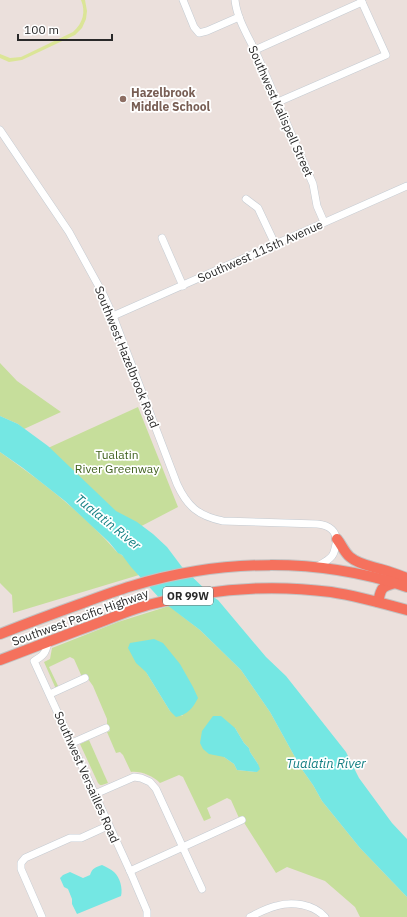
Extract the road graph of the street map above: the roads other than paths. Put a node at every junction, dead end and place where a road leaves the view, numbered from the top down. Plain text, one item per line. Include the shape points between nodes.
1 (183, 0) edge
2 (235, 0) edge
3 (362, 1) edge
4 (239, 17) junction
5 (255, 50) junction
6 (278, 102) junction
7 (0, 130) edge
8 (407, 186) edge
9 (246, 199) dead end
10 (324, 222) junction
11 (162, 238) dead end
12 (275, 244) junction
13 (183, 286) junction
14 (113, 316) junction
15 (337, 539) junction
16 (316, 567) junction
17 (407, 578) edge
18 (395, 583) junction
19 (407, 587) edge
20 (378, 602) junction
21 (407, 610) edge
22 (0, 634) edge
23 (48, 642) junction
24 (0, 660) edge
25 (86, 678) dead end
26 (50, 694) junction
27 (106, 728) dead end
28 (72, 743) junction
29 (95, 794) junction
30 (242, 820) dead end
31 (103, 828) dead end
32 (183, 847) junction
33 (130, 871) junction
34 (202, 889) dead end
35 (42, 917) edge
36 (147, 917) edge
37 (250, 917) edge
38 (326, 917) edge

1 - 4 street via 199,33
2 - 4 street, Southwest Kalispell Street
3 - 5 street
3 - 6 street via 386,55
4 - 5 street, Southwest Kalispell Street
5 - 6 street, Southwest Kalispell Street
6 - 10 street, Southwest Kalispell Street via 313,184 317,206
7 - 14 street, Southwest Hazelbrook Road via 70,232
8 - 10 street, Southwest 115th Avenue
9 - 12 street via 258,208
10 - 12 street, Southwest 115th Avenue
11 - 13 street
12 - 13 street, Southwest 115th Avenue
13 - 14 street, Southwest 115th Avenue
14 - 15 street, Southwest Hazelbrook Road via 177,484 184,499 192,507 208,517 222,521 321,524 330,528
15 - 16 street via 331,557
15 - 17 highway via 349,556 356,561
16 - 18 highway, Southwest Pacific Highway / OR 99W
16 - 22 highway, Southwest Pacific Highway / OR 99W via 233,566 166,577 131,586
18 - 19 highway, Southwest Pacific Highway / OR 99W
18 - 20 highway via 383,588
20 - 21 highway, Southwest Pacific Highway / OR 99W
20 - 23 highway, Southwest Pacific Highway / OR 99W via 306,590 262,588 218,591 149,605
23 - 24 highway, Southwest Pacific Highway / OR 99W
23 - 26 street, Southwest Versailles Road via 44,654 34,661
25 - 26 street
26 - 28 street, Southwest Versailles Road
27 - 28 street
28 - 29 street, Southwest Versailles Road
29 - 32 street via 134,778 150,782 156,789
29 - 33 street, Southwest Versailles Road
30 - 32 street
31 - 35 street via 81,838 70,838 25,858 21,863
32 - 33 street
32 - 34 street
33 - 36 street, Southwest Versailles Road via 147,911
37 - 38 street via 275,906 294,903 315,909

